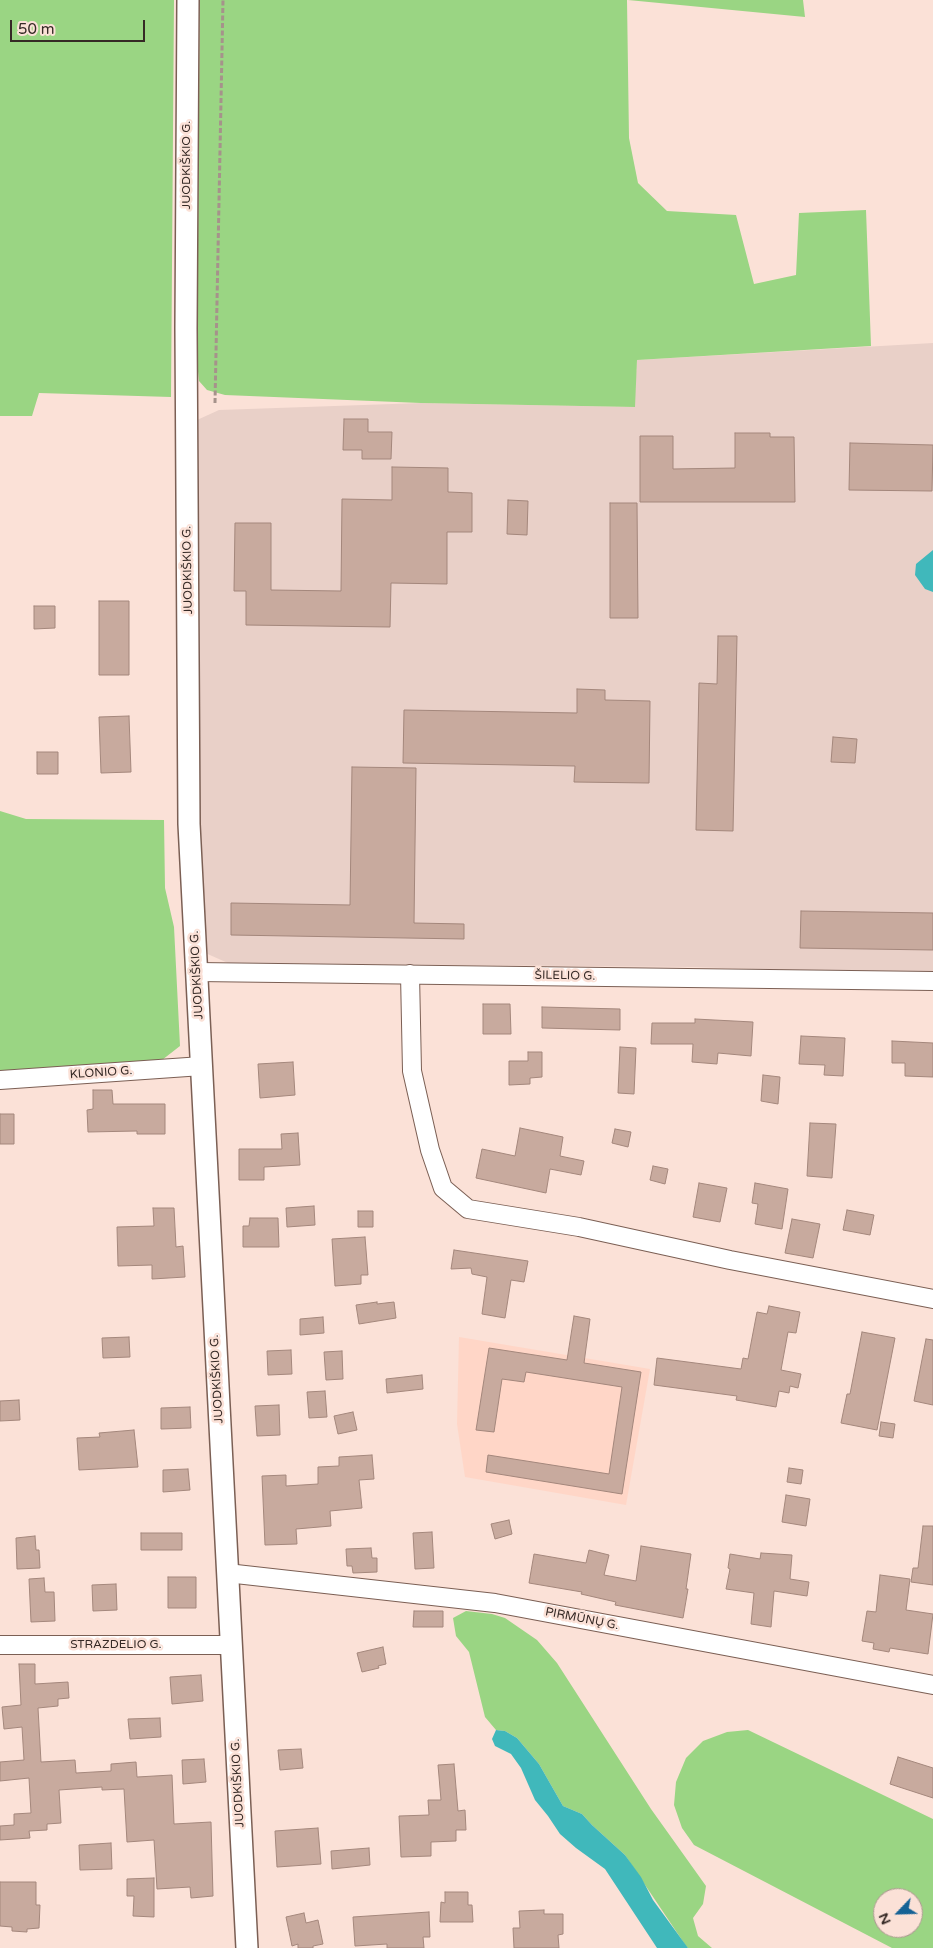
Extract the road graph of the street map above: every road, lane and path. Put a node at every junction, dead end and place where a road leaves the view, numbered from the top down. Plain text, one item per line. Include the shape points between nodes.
1 (188, 0) edge
2 (223, 0) edge
3 (215, 403) dead end
4 (197, 972) junction
5 (410, 974) junction
6 (933, 981) edge
7 (202, 1066) junction
8 (0, 1080) edge
9 (933, 1299) edge
10 (227, 1573) junction
11 (0, 1645) edge
12 (231, 1645) junction
13 (933, 1685) edge
14 (247, 1948) edge

1 - 4 street, JUODKIŠKIO G. via 189,824
2 - 3 path
4 - 5 street, ŠILELIO G.
4 - 7 street, JUODKIŠKIO G.
5 - 6 street, ŠILELIO G.
5 - 9 street via 412,1070 430,1150 443,1188 468,1209 579,1227
7 - 8 street, KLONIO G.
7 - 10 street, JUODKIŠKIO G.
10 - 12 street, JUODKIŠKIO G.
10 - 13 street, PIRMŪNŲ G. via 495,1603
11 - 12 street, STRAZDELIO G.
12 - 14 street, JUODKIŠKIO G.

